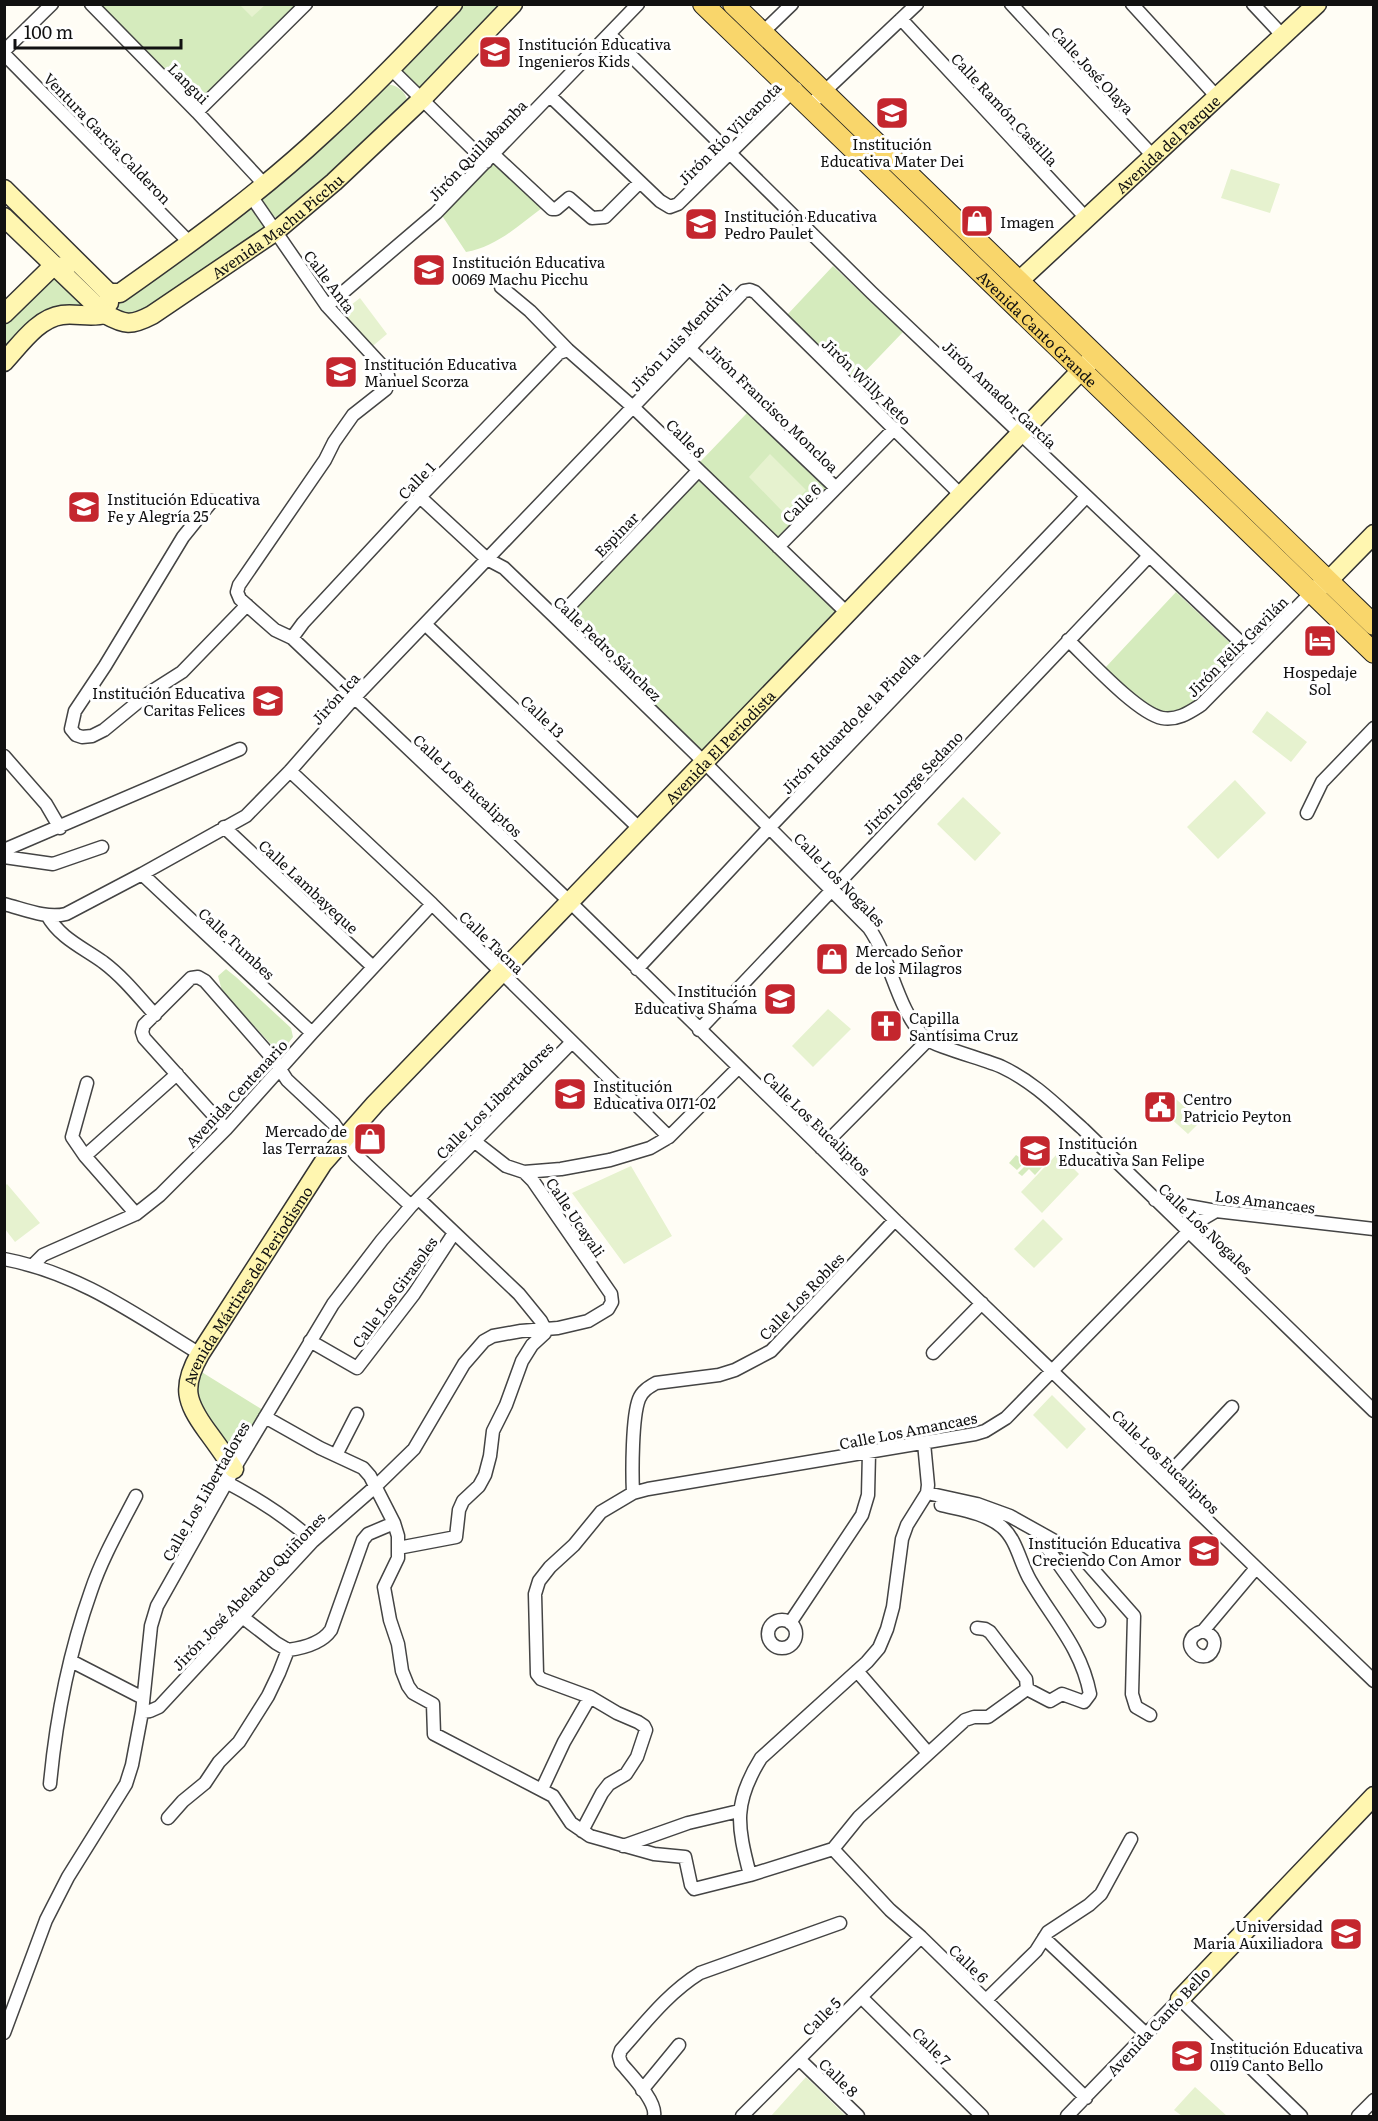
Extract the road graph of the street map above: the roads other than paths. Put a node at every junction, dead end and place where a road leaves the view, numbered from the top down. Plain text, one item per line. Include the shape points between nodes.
1 (52, 4) edge
2 (91, 4) edge
3 (306, 4) edge
4 (453, 4) edge
5 (513, 4) edge
6 (638, 4) edge
7 (702, 4) edge
8 (792, 4) edge
9 (917, 4) edge
10 (1011, 4) edge
11 (1132, 4) edge
12 (1253, 4) edge
13 (1317, 4) edge
14 (744, 8) edge
15 (901, 19) junction
16 (762, 33) junction
17 (610, 35) junction
18 (1283, 36) junction
19 (4, 52) edge
20 (391, 69) junction
21 (807, 76) junction
22 (792, 92) junction
23 (824, 92) junction
24 (550, 96) junction
25 (1217, 97) junction
26 (422, 99) junction
27 (808, 107) junction
28 (197, 112) junction
29 (730, 152) junction
30 (1153, 156) junction
31 (490, 158) junction
32 (640, 182) junction
33 (4, 189) edge
34 (258, 190) junction
35 (4, 217) edge
36 (1086, 218) junction
37 (276, 231) junction
38 (190, 243) junction
39 (55, 267) junction
40 (83, 268) junction
41 (1019, 281) junction
42 (501, 287) dead end
43 (750, 290) joint
44 (109, 292) junction
45 (327, 306) junction
46 (105, 314) junction
47 (4, 315) edge
48 (690, 349) junction
49 (568, 350) junction
50 (1096, 355) junction
51 (4, 362) edge
52 (1081, 371) junction
53 (634, 408) junction
54 (895, 428) junction
55 (1021, 434) junction
56 (698, 471) junction
57 (836, 488) junction
58 (962, 496) junction
59 (420, 497) junction
60 (1086, 497) junction
61 (212, 501) dead end
62 (1374, 534) edge
63 (778, 547) junction
64 (1148, 556) junction
65 (487, 559) junction
66 (1328, 581) junction
67 (237, 592) joint
68 (1311, 593) junction
69 (247, 605) junction
70 (847, 613) junction
71 (556, 619) junction
72 (425, 624) junction
73 (1374, 625) edge
74 (292, 638) junction
75 (1068, 639) junction
76 (1252, 653) junction
77 (1374, 653) edge
78 (354, 698) junction
79 (1374, 728) edge
80 (240, 749) dead end
81 (4, 756) edge
82 (704, 762) junction
83 (290, 771) junction
84 (1307, 813) dead end
85 (224, 827) junction
86 (60, 828) junction
87 (769, 828) junction
88 (640, 830) junction
89 (102, 847) dead end
90 (4, 850) edge
91 (4, 857) edge
92 (142, 874) junction
93 (831, 890) junction
94 (570, 902) junction
95 (4, 904) edge
96 (432, 904) junction
97 (47, 915) junction
98 (373, 967) junction
99 (637, 969) junction
100 (502, 972) junction
101 (155, 1015) junction
102 (699, 1030) junction
103 (312, 1033) junction
104 (927, 1041) junction
105 (572, 1042) junction
106 (738, 1068) junction
107 (280, 1069) junction
108 (177, 1074) junction
109 (87, 1083) dead end
110 (226, 1129) junction
111 (669, 1137) junction
112 (344, 1138) junction
113 (474, 1141) junction
114 (821, 1148) junction
115 (85, 1156) junction
116 (524, 1172) junction
117 (1154, 1200) junction
118 (415, 1202) junction
119 (1216, 1211) junction
120 (136, 1214) junction
121 (895, 1220) junction
122 (1374, 1229) edge
123 (1188, 1232) junction
124 (454, 1233) junction
125 (4, 1259) edge
126 (33, 1264) junction
127 (612, 1302) joint
128 (981, 1303) junction
129 (545, 1329) junction
130 (310, 1341) junction
131 (933, 1353) dead end
132 (200, 1354) junction
133 (1052, 1371) junction
134 (1232, 1407) dead end
135 (1374, 1411) edge
136 (357, 1414) dead end
137 (265, 1417) junction
138 (924, 1443) junction
139 (869, 1453) junction
140 (336, 1455) junction
141 (230, 1475) junction
142 (1164, 1479) junction
143 (375, 1486) junction
144 (633, 1493) junction
145 (136, 1496) dead end
146 (925, 1497) junction
147 (394, 1523) junction
148 (1041, 1534) junction
149 (313, 1541) junction
150 (398, 1548) junction
151 (1256, 1568) junction
152 (242, 1616) junction
153 (1100, 1621) dead end
154 (790, 1623) dead end
155 (977, 1628) dead end
156 (1203, 1631) dead end
157 (288, 1650) junction
158 (71, 1661) junction
159 (857, 1671) junction
160 (1374, 1681) edge
161 (1027, 1689) junction
162 (590, 1697) junction
163 (143, 1698) junction
164 (142, 1712) junction
165 (1150, 1715) dead end
166 (928, 1753) junction
167 (50, 1784) dead end
168 (542, 1789) junction
169 (1374, 1796) edge
170 (739, 1810) junction
171 (168, 1818) dead end
172 (582, 1832) junction
173 (1131, 1839) dead end
174 (622, 1846) junction
175 (833, 1849) junction
176 (750, 1875) junction
177 (840, 1923) dead end
178 (921, 1937) junction
179 (1044, 1938) junction
180 (861, 1997) junction
181 (1180, 1999) junction
182 (986, 2000) junction
183 (4, 2033) edge
184 (1146, 2034) junction
185 (679, 2045) dead end
186 (800, 2059) junction
187 (642, 2090) junction
188 (1086, 2098) junction
189 (1374, 2100) edge
190 (654, 2116) edge
191 (742, 2116) edge
192 (858, 2116) edge
193 (982, 2116) edge
194 (1067, 2116) edge
195 (1301, 2116) edge
196 (1358, 2116) edge

1 - 19 street
2 - 28 street, Langui
3 - 28 street
4 - 20 street
5 - 26 street, Avenida Machu Picchu
6 - 17 street, Jirón Quillabamba
7 - 22 main road, Avenida Canto Grande
8 - 16 street
9 - 15 street
10 - 30 street, Calle José Olaya
11 - 25 street
12 - 18 street
13 - 18 street, Avenida del Parque
14 - 16 main road, Avenida Canto Grande
15 - 23 street
15 - 36 street, Calle Ramón Castilla
16 - 21 main road, Avenida Canto Grande
17 - 24 street, Jirón Quillabamba
17 - 29 street, Jirón Amador García
18 - 25 street, Avenida del Parque
19 - 38 street, Ventura Garcia Calderon
20 - 26 street
20 - 34 street
21 - 22 street, Jirón Río Vilcanota
21 - 23 main road, Avenida Canto Grande
22 - 27 main road, Avenida Canto Grande
22 - 29 street, Jirón Río Vilcanota
23 - 27 street
23 - 41 main road, Avenida Canto Grande
24 - 31 street, Jirón Quillabamba
24 - 32 street
25 - 30 street, Avenida del Parque
26 - 31 street
26 - 37 street, Avenida Machu Picchu
27 - 52 main road, Avenida Canto Grande
28 - 34 street, Langui
29 - 32 street, Jirón Río Vilcanota via 678,204 670,207
29 - 55 street, Jirón Amador García via 838,261
30 - 36 street, Avenida del Parque
31 - 32 street via 552,209 569,198 592,218 605,217
31 - 45 street, Jirón Quillabamba via 436,213
33 - 40 street
34 - 37 street, Calle Anta
34 - 38 street
35 - 39 street
36 - 41 street, Avenida del Parque
37 - 45 street, Calle Anta
37 - 46 street, Avenida Machu Picchu via 134,324 118,322
38 - 44 street via 120,293
39 - 40 street
39 - 46 street
39 - 47 street
40 - 44 street
41 - 50 main road, Avenida Canto Grande
42 - 49 street, Calle 8
43 - 48 street, Jirón Luis Mendivil via 744,291
43 - 54 street, Jirón Willy Reto
44 - 46 street
45 - 67 street, Calle Anta via 387,371 389,380 386,389 353,414
46 - 51 street, Avenida Machu Picchu via 50,318
48 - 53 street, Jirón Luis Mendivil
48 - 57 street, Jirón Francisco Moncloa
49 - 53 street, Calle 8
49 - 59 street, Calle 1 via 560,353
50 - 52 street, Avenida El Periodista
50 - 66 main road, Avenida Canto Grande
52 - 55 street, Avenida El Periodista
52 - 68 main road, Avenida Canto Grande
53 - 56 street, Calle 8
53 - 65 street, Jirón Ica
54 - 57 street, Calle 6
54 - 58 street, Jirón Willy Reto
55 - 58 street, Avenida El Periodista
55 - 60 street, Jirón Amador García
56 - 63 street, Calle 8
56 - 71 street, Espinar
57 - 63 street, Calle 6
58 - 70 street, Avenida El Periodista
59 - 65 street, Calle Pedro Sánchez
59 - 74 street, Calle 1
60 - 64 street, Jirón Amador García
60 - 87 street, Jirón Eduardo de la Pinella
61 - 69 street via 183,537 75,711 71,729 82,737 104,730 182,672
62 - 66 street
63 - 70 street, Calle 8
64 - 75 street, Jirón Jorge Sedano
64 - 76 street, Jirón Amador García
65 - 71 street, Calle Pedro Sánchez via 504,568
65 - 72 street, Jirón Ica
66 - 68 street
66 - 73 main road, Avenida Canto Grande
67 - 69 street, Calle Los Eucaliptos
68 - 76 street, Jirón Félix Gavilán
68 - 77 main road, Avenida Canto Grande
69 - 74 street, Calle Los Eucaliptos via 275,630
70 - 82 street, Avenida El Periodista
71 - 82 street, Calle Pedro Sánchez
72 - 78 street, Jirón Ica
72 - 88 street, Calle 13
74 - 78 street, Calle Los Eucaliptos
75 - 76 street, Jirón Félix Gavilán via 1144,710 1162,718 1183,716 1201,705
75 - 93 street, Jirón Jorge Sedano
78 - 83 street, Jirón Ica
78 - 94 street, Calle Los Eucaliptos
79 - 84 street via 1322,782
80 - 86 street
81 - 86 street via 46,804
82 - 87 street, Calle Pedro Sánchez
82 - 88 street, Avenida El Periodista
83 - 85 street, Jirón Ica via 246,816
83 - 96 street, Calle Tacna
85 - 92 street, Jirón Ica
85 - 98 street, Calle Lambayeque
86 - 90 street
87 - 93 street, Calle Los Nogales
87 - 99 street, Jirón Eduardo de la Pinella
88 - 94 street, Avenida El Periodista
89 - 91 street via 53,864
92 - 97 street, Jirón Ica via 66,914
92 - 103 street, Calle Tumbes
93 - 102 street, Jirón Jorge Sedano
93 - 104 street, Calle Los Nogales via 879,943 905,1006
94 - 99 street, Calle Los Eucaliptos
94 - 100 street, Avenida El Periodista
95 - 97 street, Jirón Ica
96 - 98 street, Avenida Centenario
96 - 100 street, Calle Tacna
97 - 101 street via 62,935 124,980
98 - 103 street, Avenida Centenario
99 - 102 street, Calle Los Eucaliptos
100 - 105 street, Calle Tacna
100 - 112 street, Avenida El Periodista
101 - 107 street via 191,978 198,977
101 - 108 street via 144,1025 144,1038
102 - 106 street, Calle Los Eucaliptos
103 - 107 street, Avenida Centenario
104 - 114 street
104 - 117 street, Calle Los Nogales via 983,1059 1023,1078 1083,1129
105 - 111 street, Calle Tacna
105 - 113 street, Calle Los Libertadores
106 - 111 street
106 - 114 street, Calle Los Eucaliptos
107 - 110 street, Avenida Centenario
107 - 112 street
108 - 110 street
108 - 115 street
109 - 115 street via 72,1133
110 - 120 street, Avenida Centenario
111 - 116 street via 650,1148 610,1160
112 - 118 street via 356,1155
112 - 132 street, Avenida Mártires del Periodismo via 323,1163
113 - 116 street, Calle Ucayali via 506,1166
113 - 118 street, Calle Los Libertadores
114 - 121 street, Calle Los Eucaliptos
115 - 120 street
116 - 127 street, Calle Ucayali via 611,1294
117 - 119 street, Los Amancaes
117 - 123 street, Calle Los Nogales
118 - 124 street
118 - 130 street, Calle Los Libertadores via 381,1240
119 - 122 street, Los Amancaes
119 - 123 street, Calle Los Amancaes
120 - 126 street, Avenida Centenario via 43,1255
121 - 128 street, Calle Los Eucaliptos
121 - 144 street, Calle Los Robles via 771,1351 719,1375 656,1383 647,1388 637,1409
123 - 133 street, Calle Los Amancaes
123 - 135 street, Calle Los Nogales
124 - 129 street via 519,1294
124 - 130 street, Calle Los Girasoles via 414,1294 357,1368
125 - 126 street
126 - 132 street via 87,1285
127 - 129 street, Jirón José Abelardo Quiñones via 608,1309 588,1321
128 - 131 street
128 - 133 street, Calle Los Eucaliptos
129 - 143 street, Jirón José Abelardo Quiñones via 493,1336 484,1341 464,1364 414,1449
129 - 150 street via 522,1361 493,1431 485,1475 459,1510 456,1537
130 - 137 street, Calle Los Libertadores
132 - 141 street, Avenida Mártires del Periodismo via 190,1376 189,1401
133 - 138 street, Calle Los Amancaes via 995,1426 975,1434
133 - 142 street, Calle Los Eucaliptos
134 - 142 street
136 - 140 street
137 - 140 street
137 - 141 street, Calle Los Libertadores
138 - 139 street, Calle Los Amancaes
138 - 146 street via 928,1485
139 - 144 street, Calle Los Amancaes
139 - 154 street via 868,1495 862,1515
140 - 143 street via 363,1468
141 - 149 street
141 - 163 street, Calle Los Libertadores via 158,1606 151,1626
142 - 151 street, Calle Los Eucaliptos
143 - 147 street
143 - 149 street, Jirón José Abelardo Quiñones
144 - 162 street, Calle Los Amancaes via 601,1512 550,1567 535,1594 537,1674
145 - 158 street via 91,1590
146 - 148 street via 994,1510
146 - 159 street via 902,1539 887,1629 879,1648
146 - 161 street via 992,1520 1004,1528 1029,1579 1076,1650 1090,1694 1084,1702 1062,1694 1050,1701
147 - 150 street
147 - 157 street via 363,1540 326,1636
148 - 153 street
148 - 165 street via 1088,1564 1134,1616 1132,1694 1136,1707
149 - 152 street, Jirón José Abelardo Quiñones
150 - 168 street via 396,1563 384,1587 385,1596 408,1686 435,1708 434,1734
151 - 156 street
151 - 160 street, Calle Los Eucaliptos
152 - 157 street
152 - 164 street, Jirón José Abelardo Quiñones via 159,1707
155 - 161 street via 990,1632 1026,1679
157 - 171 street via 268,1696 239,1742 205,1783
158 - 163 street
158 - 167 street
159 - 166 street
159 - 170 street via 761,1758 749,1778
161 - 166 street via 988,1717 965,1720
162 - 168 street
162 - 172 street via 646,1730 637,1757 626,1774 602,1793
163 - 164 street, Calle Los Libertadores
164 - 183 street, Calle Los Libertadores via 126,1784 46,1920
166 - 175 street via 859,1817
168 - 172 street via 553,1796
169 - 181 street, Avenida Canto Bello
170 - 174 street
170 - 176 street via 741,1840
172 - 174 street
173 - 179 street via 1101,1894
174 - 176 street via 685,1857 694,1889
175 - 176 street
175 - 178 street, Calle 6
177 - 187 street via 700,1973 681,1985 621,2050 621,2063
178 - 180 street, Calle 5
178 - 182 street, Calle 6
179 - 182 street via 1036,1951
179 - 184 street
180 - 186 street, Calle 5
180 - 193 street, Calle 7
181 - 184 street, Avenida Canto Bello
181 - 195 street
182 - 188 street, Calle 6
184 - 188 street, Avenida Canto Bello
185 - 187 street
186 - 191 street, Calle 5
186 - 192 street, Calle 8
187 - 190 street via 653,2106
188 - 194 street, Avenida Canto Bello
189 - 196 street

